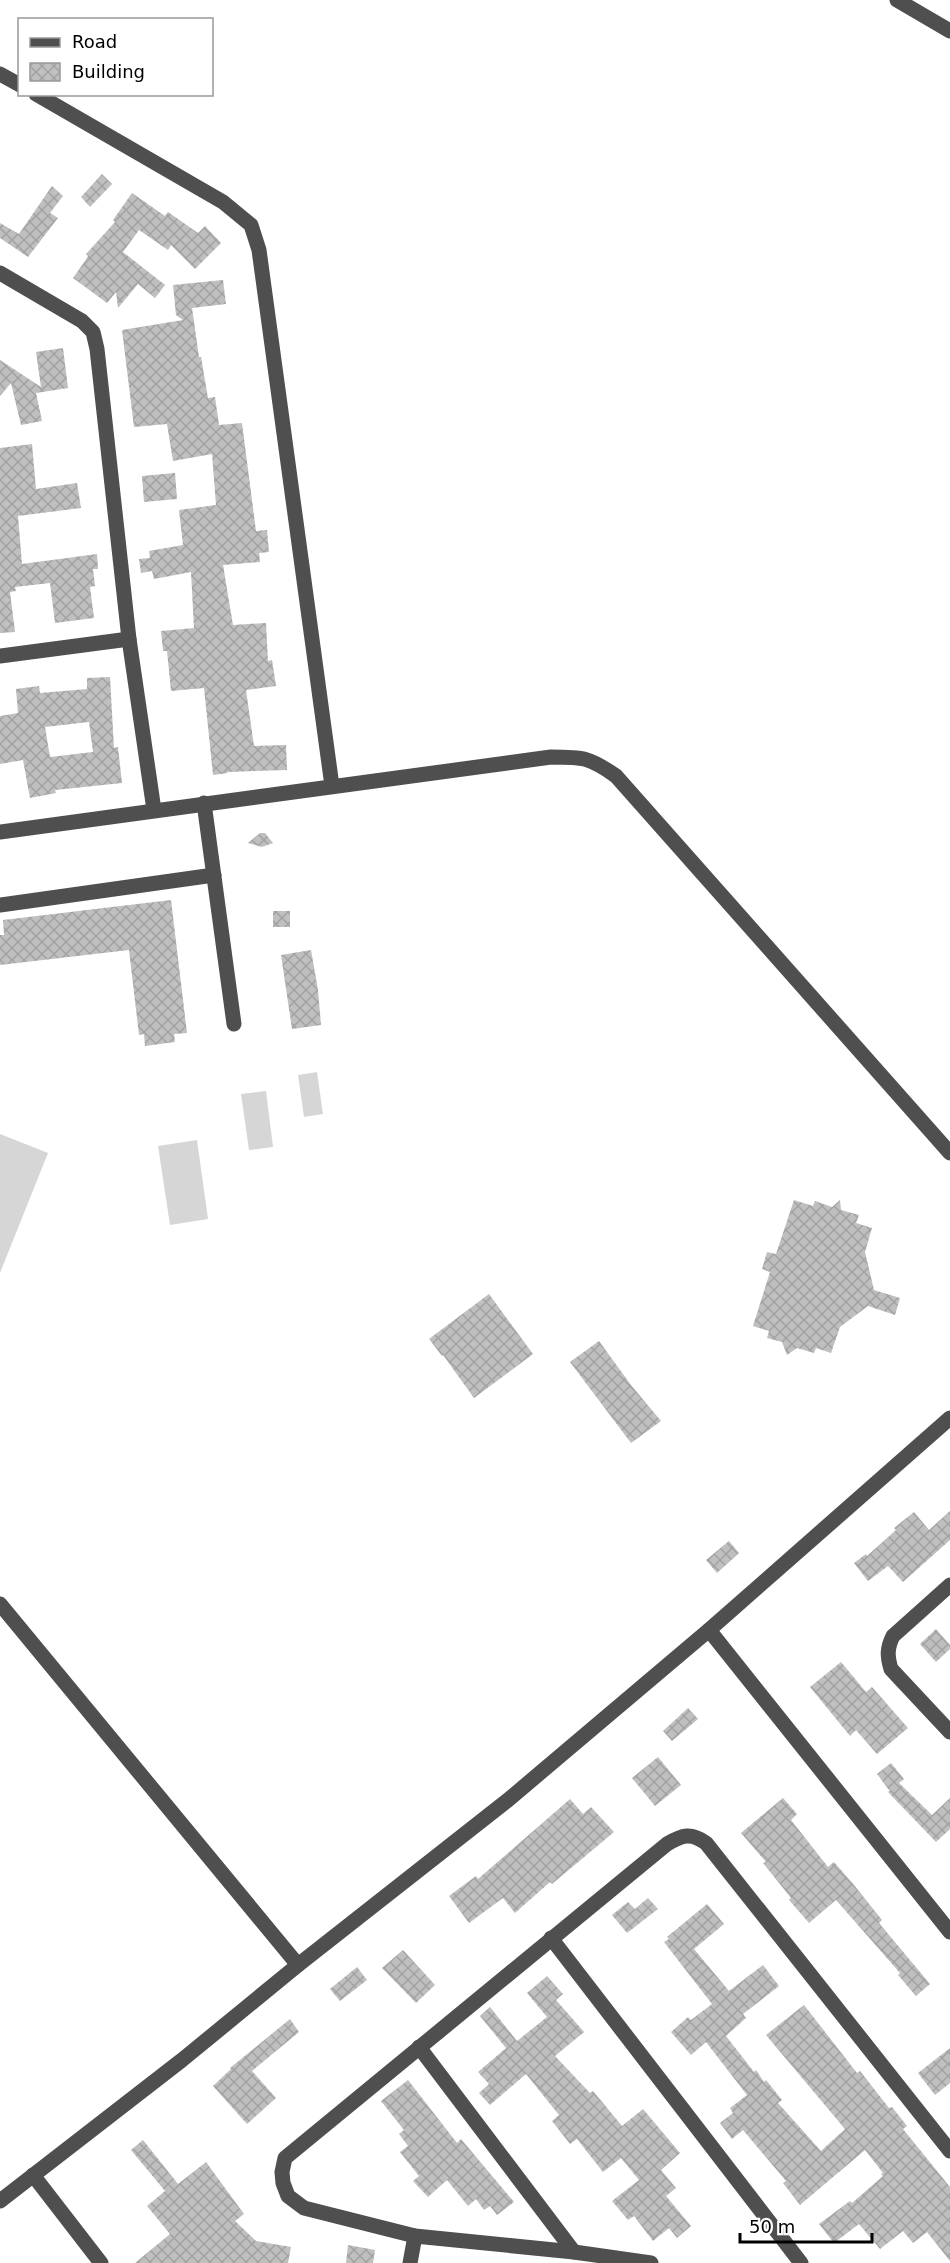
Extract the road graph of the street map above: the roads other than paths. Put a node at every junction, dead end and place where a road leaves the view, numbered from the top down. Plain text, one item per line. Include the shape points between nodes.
1 (897, 0) edge
2 (950, 30) edge
3 (0, 74) edge
4 (18, 84) edge
5 (39, 96) edge
6 (0, 273) edge
7 (129, 639) junction
8 (0, 656) edge
9 (332, 786) junction
10 (204, 803) junction
11 (154, 810) junction
12 (0, 832) edge
13 (214, 875) junction
14 (0, 905) edge
15 (234, 1024) dead end
16 (950, 1154) edge
17 (950, 1418) edge
18 (950, 1586) edge
19 (0, 1604) edge
20 (710, 1630) junction
21 (950, 1732) edge
22 (950, 1932) edge
23 (551, 1938) junction
24 (298, 1965) junction
25 (418, 2047) junction
26 (950, 2151) edge
27 (33, 2175) junction
28 (0, 2200) edge
29 (415, 2236) junction
30 (574, 2252) junction
31 (100, 2263) edge
32 (410, 2263) edge
33 (651, 2263) edge
34 (801, 2263) edge

1 - 2 street
3 - 4 street
5 - 9 street via 223,202 250,225 259,250
6 - 7 street via 82,321 93,332
7 - 8 street
7 - 11 street
9 - 10 street
9 - 16 street via 550,757 595,761 616,776
10 - 11 street
10 - 13 street
11 - 12 street
13 - 14 street
13 - 15 street
17 - 20 street
18 - 21 street via 893,1636 887,1658 891,1669
19 - 24 street
20 - 22 street
20 - 24 street via 508,1800
23 - 25 street
23 - 26 street via 667,1844 687,1835 696,1836 706,1843
23 - 34 street
24 - 27 street
25 - 29 street via 285,2158 282,2172 288,2196 304,2208
25 - 30 street
27 - 28 street
27 - 31 street
29 - 30 street
29 - 32 street
30 - 33 street

